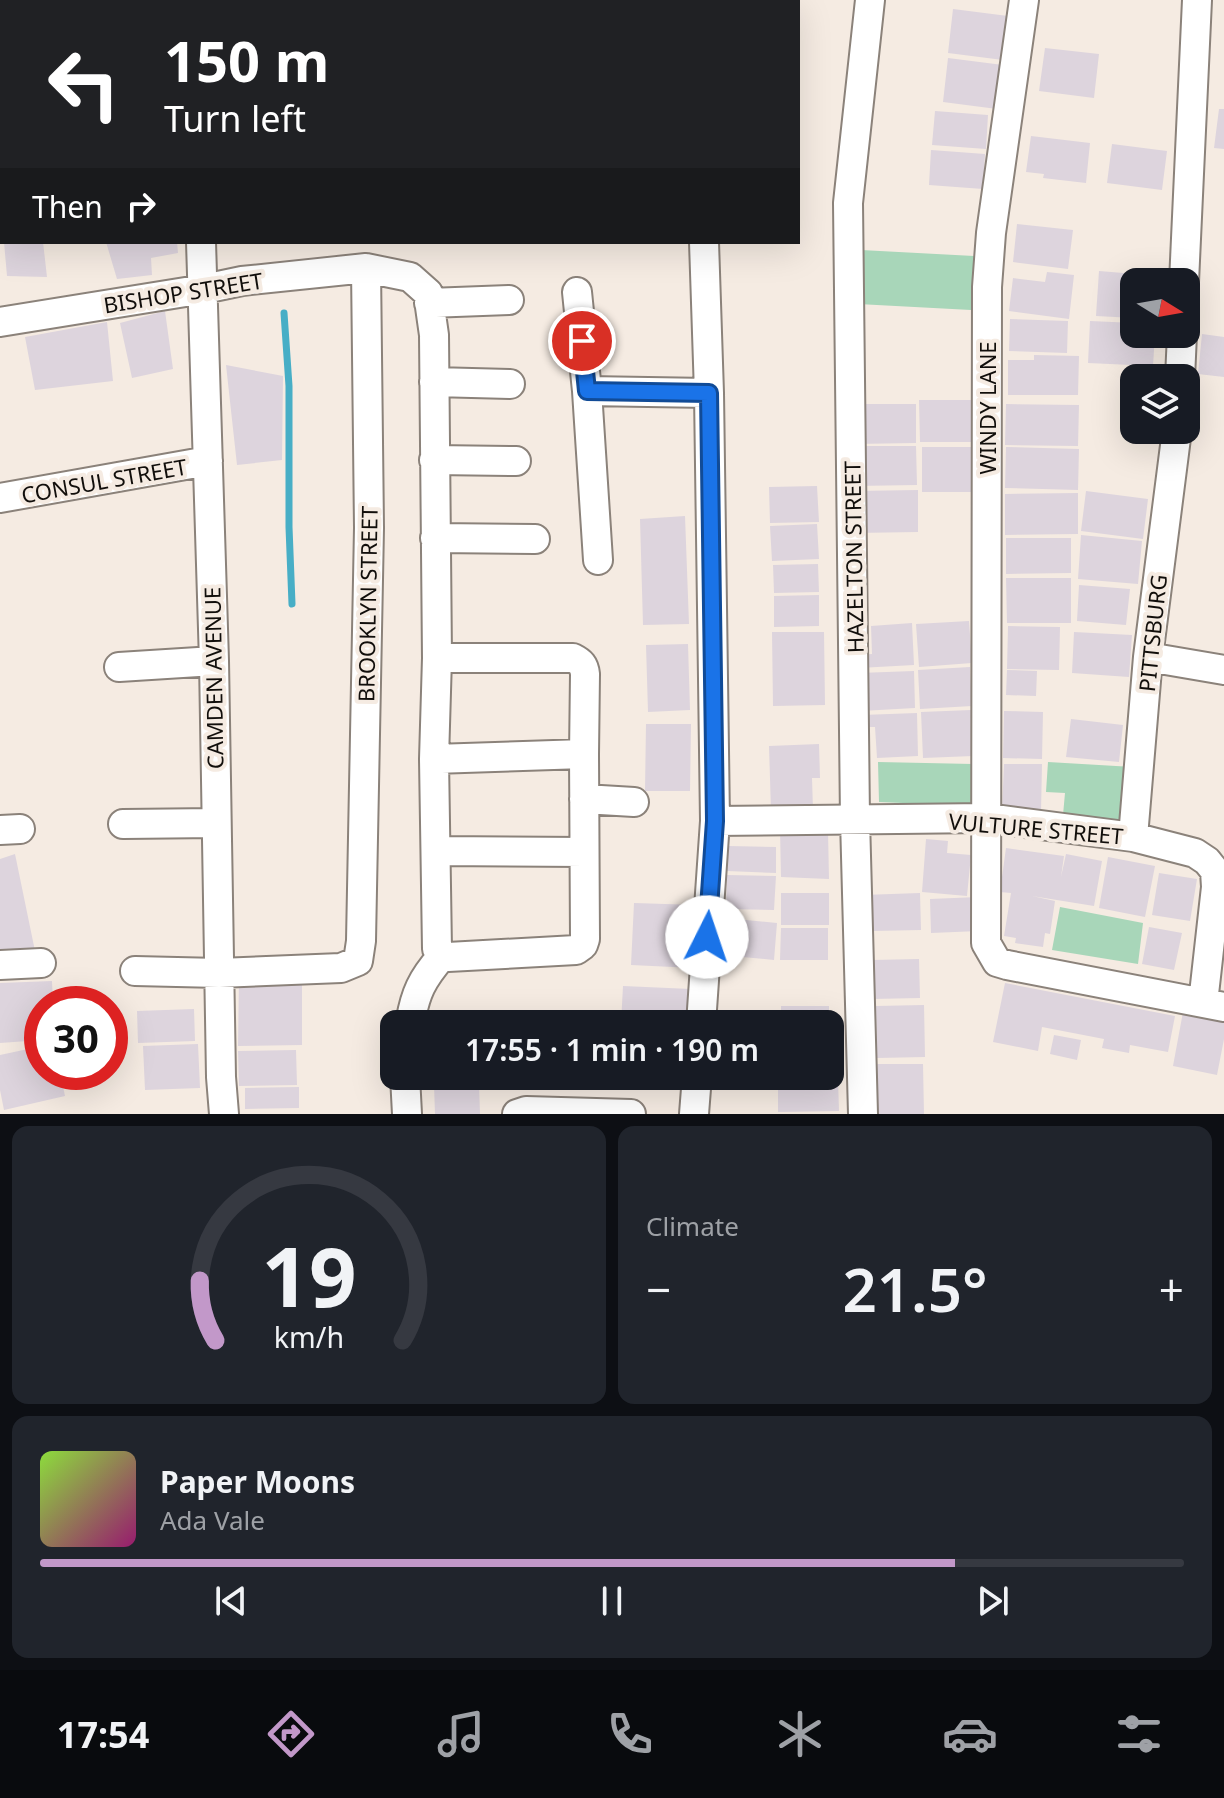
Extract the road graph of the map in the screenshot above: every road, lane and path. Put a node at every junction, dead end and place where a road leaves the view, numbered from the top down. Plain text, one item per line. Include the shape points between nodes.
1 (870, 0) edge
2 (1024, 0) edge
3 (1197, 0) edge
4 (201, 244) edge
5 (704, 244) edge
6 (366, 268) junction
7 (1185, 268) edge
8 (204, 289) junction
9 (577, 292) dead end
10 (509, 300) dead end
11 (429, 303) junction
12 (0, 322) edge
13 (434, 382) junction
14 (510, 384) dead end
15 (587, 391) junction
16 (709, 393) junction
17 (1175, 444) edge
18 (434, 460) junction
19 (208, 461) junction
20 (516, 461) dead end
21 (0, 498) edge
22 (435, 538) junction
23 (535, 539) dead end
24 (598, 560) dead end
25 (1148, 657) junction
26 (437, 658) junction
27 (214, 661) junction
28 (119, 667) dead end
29 (1224, 670) edge
30 (584, 754) junction
31 (434, 759) junction
32 (584, 799) junction
33 (634, 802) dead end
34 (987, 818) junction
35 (855, 819) junction
36 (715, 821) junction
37 (216, 823) junction
38 (123, 824) dead end
39 (1133, 837) junction
40 (436, 851) junction
41 (584, 852) junction
42 (442, 956) junction
43 (41, 963) dead end
44 (0, 965) edge
45 (135, 971) dead end
46 (219, 973) junction
47 (1214, 1005) edge
48 (412, 1010) edge
49 (702, 1010) edge
50 (406, 1090) edge
51 (696, 1090) edge
52 (224, 1114) edge
53 (407, 1114) edge
54 (517, 1114) edge
55 (631, 1114) edge
56 (694, 1114) edge
57 (863, 1114) edge

1 - 35 street, HAZELTON STREET via 848,203
2 - 34 street, WINDY LANE via 987,287
3 - 7 street
4 - 8 street, CAMDEN AVENUE
5 - 16 street
6 - 8 street, BISHOP STREET
6 - 11 street, BISHOP STREET via 410,277 428,293
6 - 46 street, BROOKLYN STREET via 369,528 358,961 341,968
8 - 12 street, BISHOP STREET
8 - 19 street, CAMDEN AVENUE
9 - 15 street
10 - 11 street
11 - 13 street
13 - 14 street
13 - 18 street
15 - 16 street
15 - 24 street
16 - 36 street
17 - 25 street, PITTSBURG
18 - 20 street
18 - 22 street
19 - 21 street, CONSUL STREET
19 - 27 street, CAMDEN AVENUE
22 - 23 street
22 - 26 street
25 - 29 street
25 - 39 street, PITTSBURG
26 - 30 street via 580,662 585,674
26 - 31 street
27 - 28 street
27 - 37 street, CAMDEN AVENUE
30 - 31 street
30 - 32 street
31 - 40 street
32 - 33 street
32 - 41 street
34 - 35 street, VULTURE STREET
34 - 39 street, VULTURE STREET
34 - 47 street, WINDY LANE via 986,943 997,962
35 - 36 street, VULTURE STREET
35 - 57 street, HAZELTON STREET
36 - 49 street
37 - 38 street
37 - 46 street, CAMDEN AVENUE
39 - 47 street, VULTURE STREET via 1195,853 1215,871
40 - 41 street
40 - 42 street via 437,949
41 - 42 street via 585,939 580,948
42 - 48 street via 424,976
43 - 44 street
45 - 46 street
46 - 52 street, CAMDEN AVENUE
50 - 53 street
51 - 56 street
54 - 55 street

